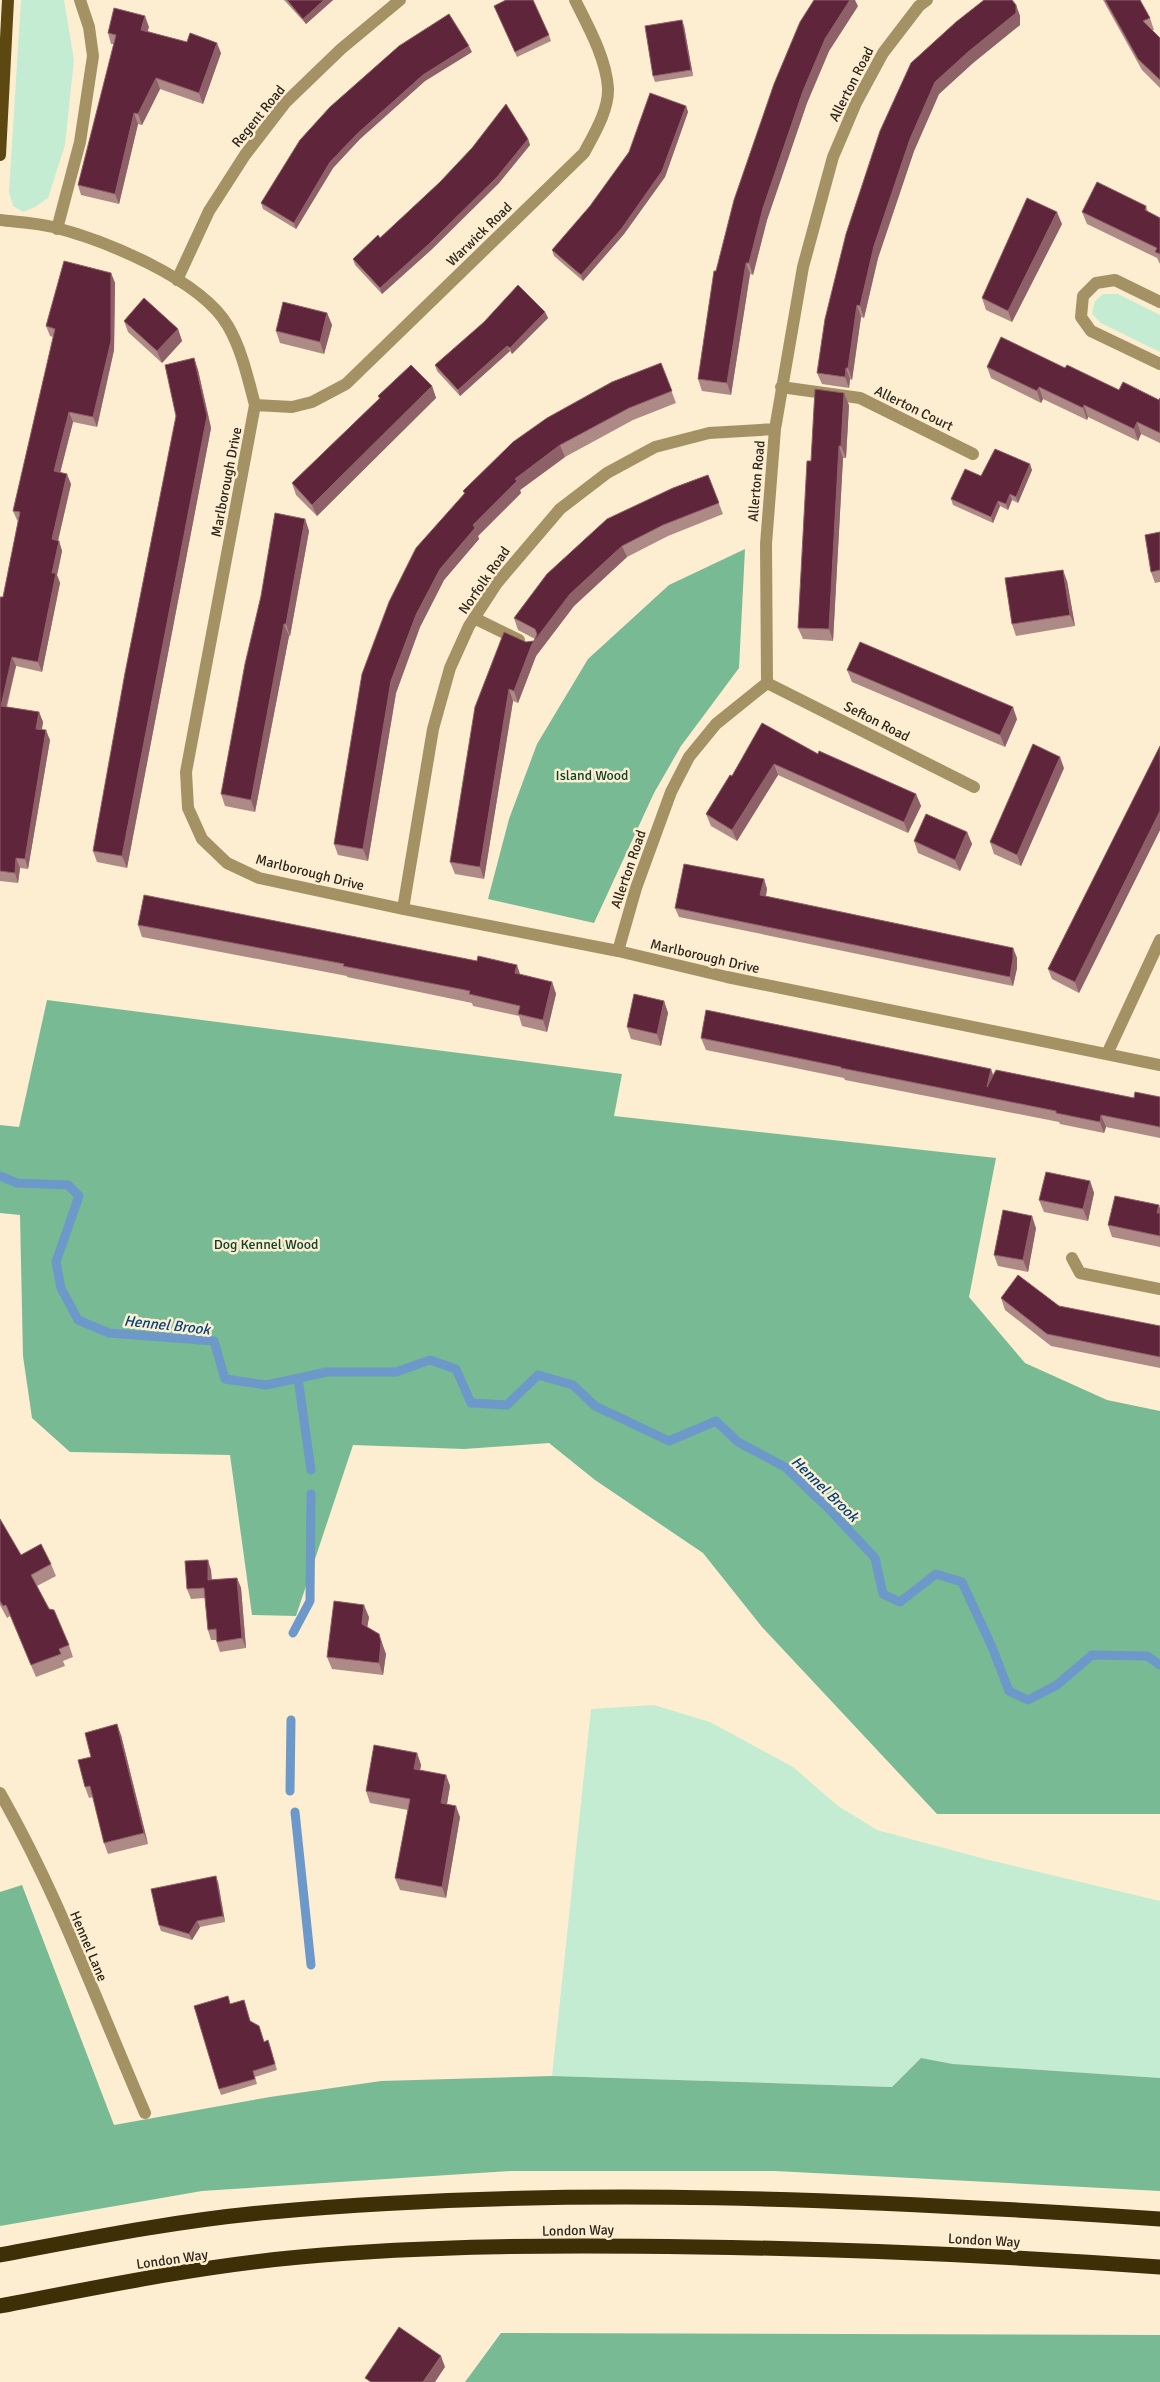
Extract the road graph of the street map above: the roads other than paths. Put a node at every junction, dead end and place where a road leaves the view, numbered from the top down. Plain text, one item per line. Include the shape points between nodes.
1 (8, 0) edge
2 (80, 0) edge
3 (400, 0) edge
4 (575, 0) edge
5 (920, 2) edge
6 (0, 155) edge
7 (0, 220) edge
8 (57, 229) junction
9 (177, 280) junction
10 (1160, 302) edge
11 (1160, 364) edge
12 (781, 387) junction
13 (255, 405) junction
14 (776, 429) junction
15 (973, 454) dead end
16 (474, 618) junction
17 (533, 646) edge
18 (766, 683) junction
19 (974, 786) dead end
20 (403, 909) junction
21 (1160, 940) edge
22 (618, 951) junction
23 (1107, 1054) junction
24 (1160, 1065) edge
25 (1072, 1258) dead end
26 (1160, 1289) edge
27 (0, 1793) edge
28 (145, 2113) dead end
29 (1160, 2218) edge
30 (0, 2255) edge
31 (1160, 2267) edge
32 (0, 2306) edge

1 - 6 main road
2 - 8 street via 89,27 93,56 80,142
3 - 9 street, Regent Road via 341,49 285,103 245,154 209,211
4 - 13 street, Warwick Road via 602,61 608,88 601,120 584,153 346,384 312,402 292,407
5 - 12 street, Allerton Road via 883,53 856,103 833,157 803,267
7 - 8 street, Marlborough Drive
8 - 9 street, Marlborough Drive via 118,250
9 - 13 street, Marlborough Drive via 209,301 228,326 242,359
10 - 11 street via 1115,280 1096,283 1082,296 1081,317 1091,331
12 - 14 street, Allerton Road
12 - 15 street, Allerton Court via 860,398
13 - 20 street, Marlborough Drive via 186,772 188,808 202,839 227,863 259,878
14 - 16 street, Norfolk Road via 709,433 656,447 607,474 560,509 497,583
14 - 18 street, Allerton Road via 766,544
16 - 17 street
16 - 20 street, Norfolk Road via 450,668 432,729
18 - 19 street, Sefton Road
18 - 22 street, Allerton Road via 716,724 689,757 671,792 636,888
20 - 22 street, Marlborough Drive
21 - 23 street
22 - 23 street, Marlborough Drive via 728,978
23 - 24 street, Marlborough Drive
25 - 26 street via 1080,1273
27 - 28 street, Hennel Lane via 22,1831
29 - 30 highway via 801,2200 591,2196 425,2200 268,2212 124,2232
31 - 32 highway, London Way via 817,2249 599,2245 409,2250 289,2259 138,2280

